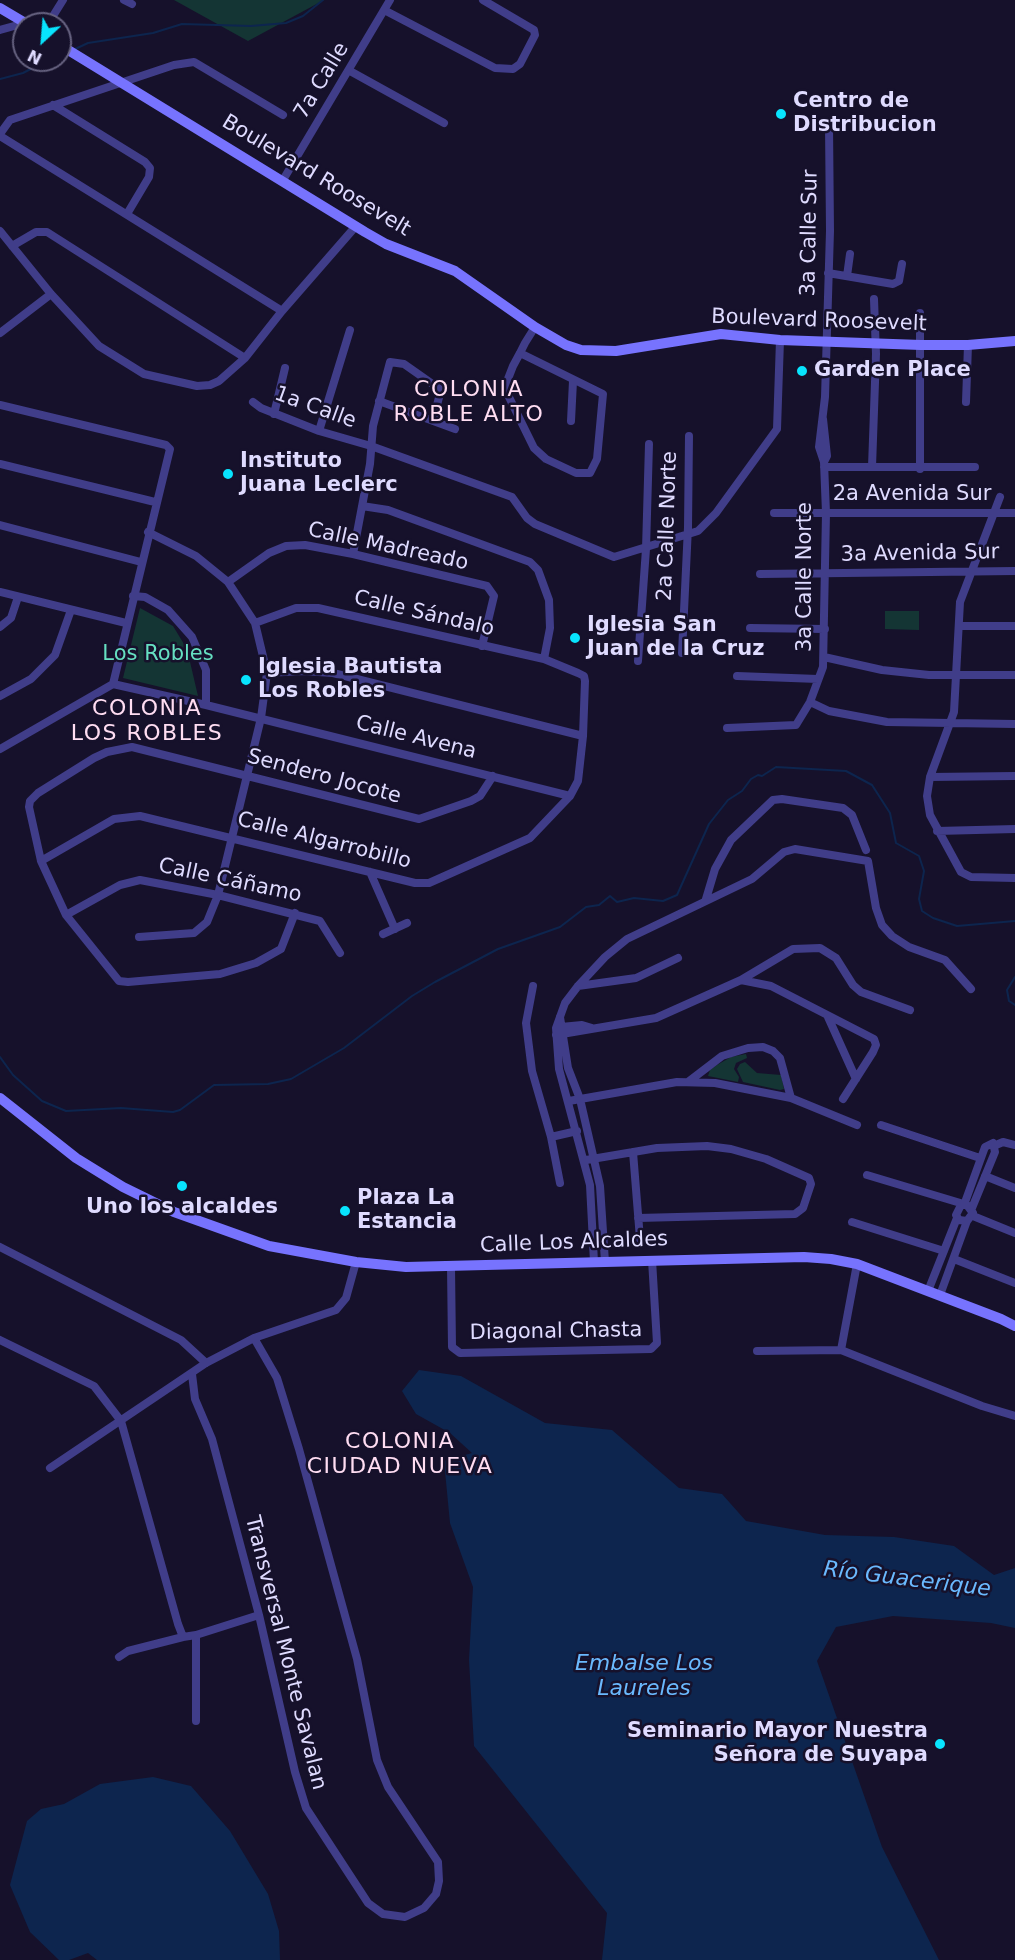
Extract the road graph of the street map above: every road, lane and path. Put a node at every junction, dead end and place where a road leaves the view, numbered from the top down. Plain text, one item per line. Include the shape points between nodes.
1 (124, 0) edge
2 (390, 0) edge
3 (483, 0) edge
4 (132, 4) dead end
5 (386, 11) junction
6 (72, 52) edge
7 (350, 71) junction
8 (120, 82) junction
9 (53, 105) junction
10 (283, 115) dead end
11 (444, 123) dead end
12 (829, 125) dead end
13 (0, 135) edge
14 (283, 180) junction
15 (127, 214) junction
16 (356, 226) junction
17 (0, 231) edge
18 (12, 246) junction
19 (850, 254) dead end
20 (902, 264) dead end
21 (828, 273) junction
22 (847, 276) junction
23 (51, 294) junction
24 (874, 299) dead end
25 (282, 311) junction
26 (920, 313) dead end
27 (535, 327) junction
28 (350, 330) dead end
29 (0, 333) edge
30 (780, 340) junction
31 (1015, 341) edge
32 (826, 342) junction
33 (877, 342) junction
34 (921, 345) junction
35 (968, 345) junction
36 (520, 353) junction
37 (245, 358) junction
38 (285, 368) dead end
39 (573, 381) junction
40 (379, 401) junction
41 (253, 402) dead end
42 (966, 402) dead end
43 (0, 405) edge
44 (274, 414) junction
45 (433, 420) junction
46 (570, 421) dead end
47 (455, 429) dead end
48 (319, 431) junction
49 (689, 436) dead end
50 (649, 444) dead end
51 (369, 446) junction
52 (0, 464) edge
53 (824, 465) junction
54 (872, 467) junction
55 (975, 467) dead end
56 (920, 469) junction
57 (1000, 497) dead end
58 (155, 502) junction
59 (362, 506) junction
60 (774, 513) dead end
61 (826, 513) junction
62 (992, 513) junction
63 (1015, 513) edge
64 (0, 525) edge
65 (148, 532) junction
66 (688, 534) junction
67 (646, 549) junction
68 (353, 554) junction
69 (141, 562) junction
70 (972, 569) junction
71 (1015, 571) edge
72 (825, 573) junction
73 (760, 574) dead end
74 (228, 582) junction
75 (0, 592) edge
76 (133, 596) junction
77 (18, 597) junction
78 (71, 610) junction
79 (126, 623) junction
80 (255, 623) junction
81 (960, 626) junction
82 (1015, 626) edge
83 (0, 627) edge
84 (750, 628) dead end
85 (825, 629) junction
86 (482, 646) junction
87 (682, 653) dead end
88 (824, 657) junction
89 (544, 659) junction
90 (638, 661) dead end
91 (267, 673) junction
92 (958, 675) junction
93 (1015, 675) edge
94 (584, 676) joint
95 (737, 676) dead end
96 (818, 679) junction
97 (112, 684) junction
98 (0, 696) edge
99 (810, 702) junction
100 (206, 705) junction
101 (261, 718) junction
102 (951, 724) junction
103 (1015, 724) edge
104 (727, 728) dead end
105 (583, 736) junction
106 (0, 749) edge
107 (246, 774) junction
108 (493, 776) junction
109 (1015, 776) edge
110 (930, 777) junction
111 (570, 796) junction
112 (1015, 829) edge
113 (937, 831) junction
114 (231, 836) junction
115 (867, 850) dead end
116 (41, 861) junction
117 (370, 872) junction
118 (1015, 878) edge
119 (218, 895) junction
120 (706, 899) junction
121 (295, 913) junction
122 (66, 915) junction
123 (408, 923) dead end
124 (395, 928) junction
125 (383, 934) dead end
126 (139, 937) dead end
127 (340, 953) dead end
128 (678, 958) dead end
129 (741, 980) junction
130 (532, 986) dead end
131 (578, 986) junction
132 (971, 989) dead end
133 (910, 1010) dead end
134 (828, 1017) junction
135 (560, 1031) junction
136 (856, 1079) junction
137 (688, 1082) junction
138 (0, 1098) edge
139 (791, 1098) junction
140 (580, 1099) junction
141 (843, 1099) dead end
142 (569, 1101) junction
143 (857, 1125) dead end
144 (881, 1125) dead end
145 (577, 1131) junction
146 (551, 1137) junction
147 (996, 1145) junction
148 (1015, 1145) edge
149 (633, 1152) junction
150 (980, 1158) junction
151 (590, 1159) junction
152 (867, 1175) dead end
153 (985, 1176) junction
154 (560, 1183) dead end
155 (1015, 1188) edge
156 (967, 1211) junction
157 (638, 1218) junction
158 (957, 1218) junction
159 (852, 1222) dead end
160 (1015, 1233) edge
161 (640, 1239) dead end
162 (0, 1247) edge
163 (944, 1251) junction
164 (954, 1259) junction
165 (652, 1260) junction
166 (594, 1262) junction
167 (605, 1262) junction
168 (356, 1263) junction
169 (857, 1264) junction
170 (451, 1267) junction
171 (1015, 1284) edge
172 (928, 1291) junction
173 (940, 1295) junction
174 (1001, 1319) junction
175 (1015, 1319) edge
176 (1015, 1326) edge
177 (254, 1338) junction
178 (0, 1340) edge
179 (841, 1350) junction
180 (757, 1351) dead end
181 (206, 1363) junction
182 (192, 1374) junction
183 (1015, 1416) edge
184 (122, 1421) junction
185 (50, 1468) dead end
186 (259, 1615) junction
187 (196, 1635) junction
188 (183, 1637) junction
189 (119, 1657) dead end
190 (196, 1721) dead end

1 - 4 street
2 - 5 street, 7a Calle
3 - 5 street via 534,30 520,63 513,69 495,68
5 - 7 street, 7a Calle
6 - 8 main road, Boulevard Roosevelt
7 - 11 street
7 - 14 street, 7a Calle
8 - 9 street
8 - 10 street via 194,62
8 - 14 main road, Boulevard Roosevelt
9 - 13 street via 10,120
9 - 15 street via 150,168 149,177
12 - 21 street, 3a Calle Sur
13 - 15 street
14 - 16 main road, Boulevard Roosevelt
15 - 25 street
16 - 25 street
16 - 27 main road, Boulevard Roosevelt via 386,244 455,270
17 - 18 street
18 - 23 street
18 - 37 street via 36,232 47,232
19 - 22 street
20 - 22 street via 899,281 893,284
21 - 22 street
21 - 32 street, 3a Calle Sur
23 - 29 street
23 - 37 street via 99,346 144,374 170,382 210,385
24 - 33 street
25 - 37 street
26 - 34 street
27 - 30 main road, Boulevard Roosevelt via 566,345 598,352 703,336
27 - 36 street
28 - 48 street
30 - 32 main road, Boulevard Roosevelt
30 - 66 street, 1a Calle via 777,429 705,525
31 - 35 main road, Boulevard Roosevelt
32 - 33 main road, Boulevard Roosevelt
32 - 53 street, 3a Calle Norte
33 - 34 main road, Boulevard Roosevelt
33 - 54 street
34 - 35 main road, Boulevard Roosevelt
34 - 56 street
35 - 42 street
36 - 39 street
36 - 39 street via 506,384 507,393 534,448 546,459 576,473 590,473 597,459 603,394
38 - 44 street
39 - 46 street
40 - 45 street
40 - 45 street via 388,365 397,361 441,390
40 - 51 street
41 - 44 street, 1a Calle
43 - 58 street via 168,446 170,453
44 - 48 street, 1a Calle
45 - 47 street
48 - 51 street, 1a Calle
49 - 66 street, 2a Calle Norte
50 - 67 street
51 - 59 street
51 - 67 street, 1a Calle via 512,497 531,521 608,555 621,556
52 - 58 street
53 - 54 street
53 - 61 street, 3a Calle Norte
54 - 56 street
55 - 56 street
57 - 62 street
58 - 65 street
59 - 68 street
59 - 89 street via 388,510 530,562 538,570 549,600 550,628
60 - 61 street, 2a Avenida Sur
61 - 62 street, 2a Avenida Sur
61 - 72 street, 3a Calle Norte
62 - 63 street, 2a Avenida Sur
62 - 70 street
64 - 69 street
65 - 69 street
65 - 74 street via 196,556
66 - 67 street, 1a Calle
66 - 87 street, 2a Calle Norte
67 - 90 street
68 - 74 street, Calle Madreado via 286,546 269,553
68 - 86 street, Calle Madreado via 491,588 494,596
69 - 76 street
70 - 71 street, 3a Avenida Sur
70 - 72 street, 3a Avenida Sur
70 - 81 street via 960,602
72 - 73 street, 3a Avenida Sur
72 - 85 street, 3a Calle Norte
74 - 80 street
75 - 77 street
76 - 79 street
76 - 100 street via 145,597 168,610 192,637 206,670
77 - 78 street
77 - 83 street via 11,618
78 - 79 street
78 - 98 street via 55,655 31,679
79 - 97 street
80 - 86 street, Calle Sándalo via 296,608 318,608
80 - 91 street
81 - 82 street
81 - 92 street
84 - 85 street
85 - 88 street, 3a Calle Norte
86 - 89 street, Calle Sándalo
88 - 92 street via 882,670
88 - 96 street, 3a Calle Norte
89 - 94 street, Calle Sándalo
91 - 101 street
91 - 105 street via 333,673
92 - 93 street
92 - 102 street
94 - 105 street, Calle Algarrobillo
95 - 96 street
96 - 99 street, 3a Calle Norte
97 - 100 street, Calle Avena
97 - 106 street
99 - 102 street via 829,711 887,722
99 - 104 street, 3a Calle Norte via 796,725
100 - 101 street, Calle Avena
101 - 107 street
101 - 108 street, Calle Avena
102 - 103 street
102 - 110 street
105 - 111 street, Calle Algarrobillo via 581,768
107 - 108 street, Sendero Jocote via 419,819 480,796
107 - 114 street
107 - 116 street, Sendero Jocote via 132,747 107,752 33,796 29,807
108 - 111 street, Calle Avena
109 - 110 street
110 - 113 street via 927,796
111 - 117 street, Calle Algarrobillo via 530,838 444,878 422,884
112 - 113 street
113 - 118 street via 961,872 971,877
114 - 116 street, Calle Algarrobillo via 127,816 114,819
114 - 117 street, Calle Algarrobillo
114 - 119 street
115 - 120 street via 852,815 843,808 773,800 731,840
116 - 122 street
117 - 124 street
119 - 121 street, Calle Cáñamo
119 - 122 street, Calle Cáñamo via 140,880 120,885
119 - 126 street via 199,931
120 - 131 street via 627,939
120 - 132 street via 752,879 790,850 865,860 871,863 878,917 887,930 909,947 945,960
121 - 122 street via 281,949 256,963 220,974 128,982 119,981
121 - 127 street, Calle Cáñamo via 325,925
123 - 124 street
124 - 125 street
128 - 131 street via 636,978
129 - 133 street via 794,950 820,948 836,958 861,992
129 - 134 street via 771,986
129 - 135 street via 656,1018
130 - 146 street via 526,1023 532,1071
131 - 135 street via 565,1003
134 - 136 street
134 - 136 street via 874,1039 873,1052
135 - 140 street
135 - 142 street via 559,1069
136 - 141 street
137 - 139 street via 733,1085
137 - 139 street via 722,1056 763,1047 780,1058
137 - 140 street
138 - 168 main road, Calle Los Alcaldes via 76,1158 174,1212 269,1246
139 - 143 street
140 - 142 street
140 - 151 street
142 - 145 street
144 - 150 street
145 - 146 street
145 - 151 street
146 - 154 street
147 - 148 street
147 - 150 street via 988,1144
147 - 153 street
149 - 151 street
149 - 157 street
149 - 157 street via 707,1146 731,1149 805,1174 811,1184 802,1208 795,1214
150 - 156 street
151 - 166 street
151 - 167 street via 600,1186
152 - 156 street
153 - 155 street
153 - 156 street
156 - 158 street
156 - 158 street via 956,1212
156 - 160 street
156 - 164 street
157 - 161 street
158 - 163 street
159 - 163 street
162 - 181 street via 181,1340
163 - 172 street
164 - 171 street
164 - 173 street
165 - 167 main road, Calle Los Alcaldes
165 - 169 main road, Calle Los Alcaldes via 804,1257
165 - 170 street, Diagonal Chasta via 657,1343 651,1349 460,1353 453,1347
166 - 167 main road, Calle Los Alcaldes
166 - 170 main road, Calle Los Alcaldes
168 - 170 main road, Calle Los Alcaldes
168 - 177 street via 346,1298 336,1310
169 - 172 main road, Calle Los Alcaldes
169 - 179 street
172 - 173 main road, Calle Los Alcaldes
173 - 174 main road, Calle Los Alcaldes
174 - 175 main road, Calle Los Alcaldes
174 - 176 main road, Calle Los Alcaldes
177 - 181 street
177 - 186 street, Transversal Monte Savalan via 277,1378 299,1449 357,1659 377,1760 388,1787 438,1862 440,1881 424,1908 405,1917 383,1914 368,1903 306,1808
178 - 184 street via 88,1382
179 - 180 street
179 - 183 street
181 - 182 street
182 - 184 street
182 - 186 street, Transversal Monte Savalan via 195,1399 212,1439
184 - 185 street
184 - 188 street
186 - 187 street
187 - 188 street
187 - 190 street
188 - 189 street via 128,1651

